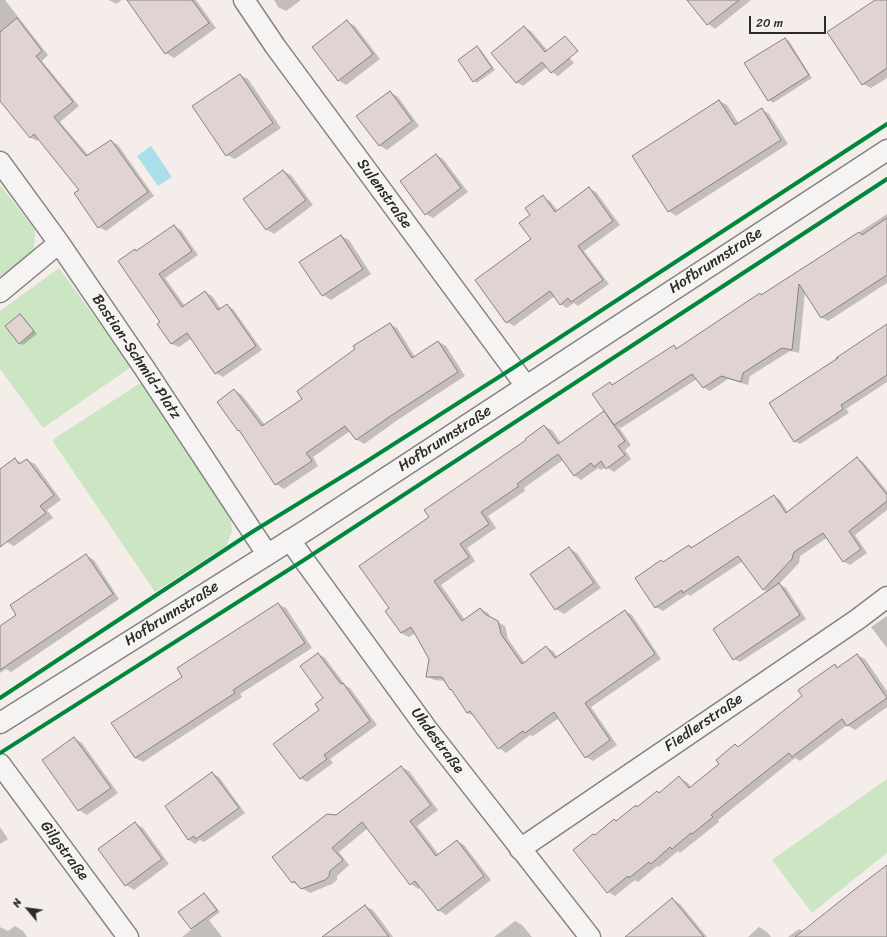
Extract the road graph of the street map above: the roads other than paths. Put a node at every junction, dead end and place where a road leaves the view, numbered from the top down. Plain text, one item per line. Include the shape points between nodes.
1 (244, 0) edge
2 (887, 150) edge
3 (0, 162) edge
4 (59, 243) junction
5 (0, 292) edge
6 (526, 386) junction
7 (290, 540) junction
8 (267, 554) junction
9 (887, 597) edge
10 (0, 723) edge
11 (0, 764) edge
12 (520, 849) junction
13 (128, 937) edge
14 (590, 937) edge

1 - 6 street, Sulenstraße via 275,46
2 - 6 street, Hofbrunnstraße
3 - 4 street, Bastian-Schmid-Platz
4 - 5 street
4 - 8 street, Bastian-Schmid-Platz
6 - 7 street, Hofbrunnstraße
7 - 8 street, Hofbrunnstraße
7 - 12 street, Uhdestraße via 428,729
8 - 10 street, Hofbrunnstraße
9 - 12 street, Fiedlerstraße
11 - 13 street, Gilgstraße
12 - 14 street, Uhdestraße

